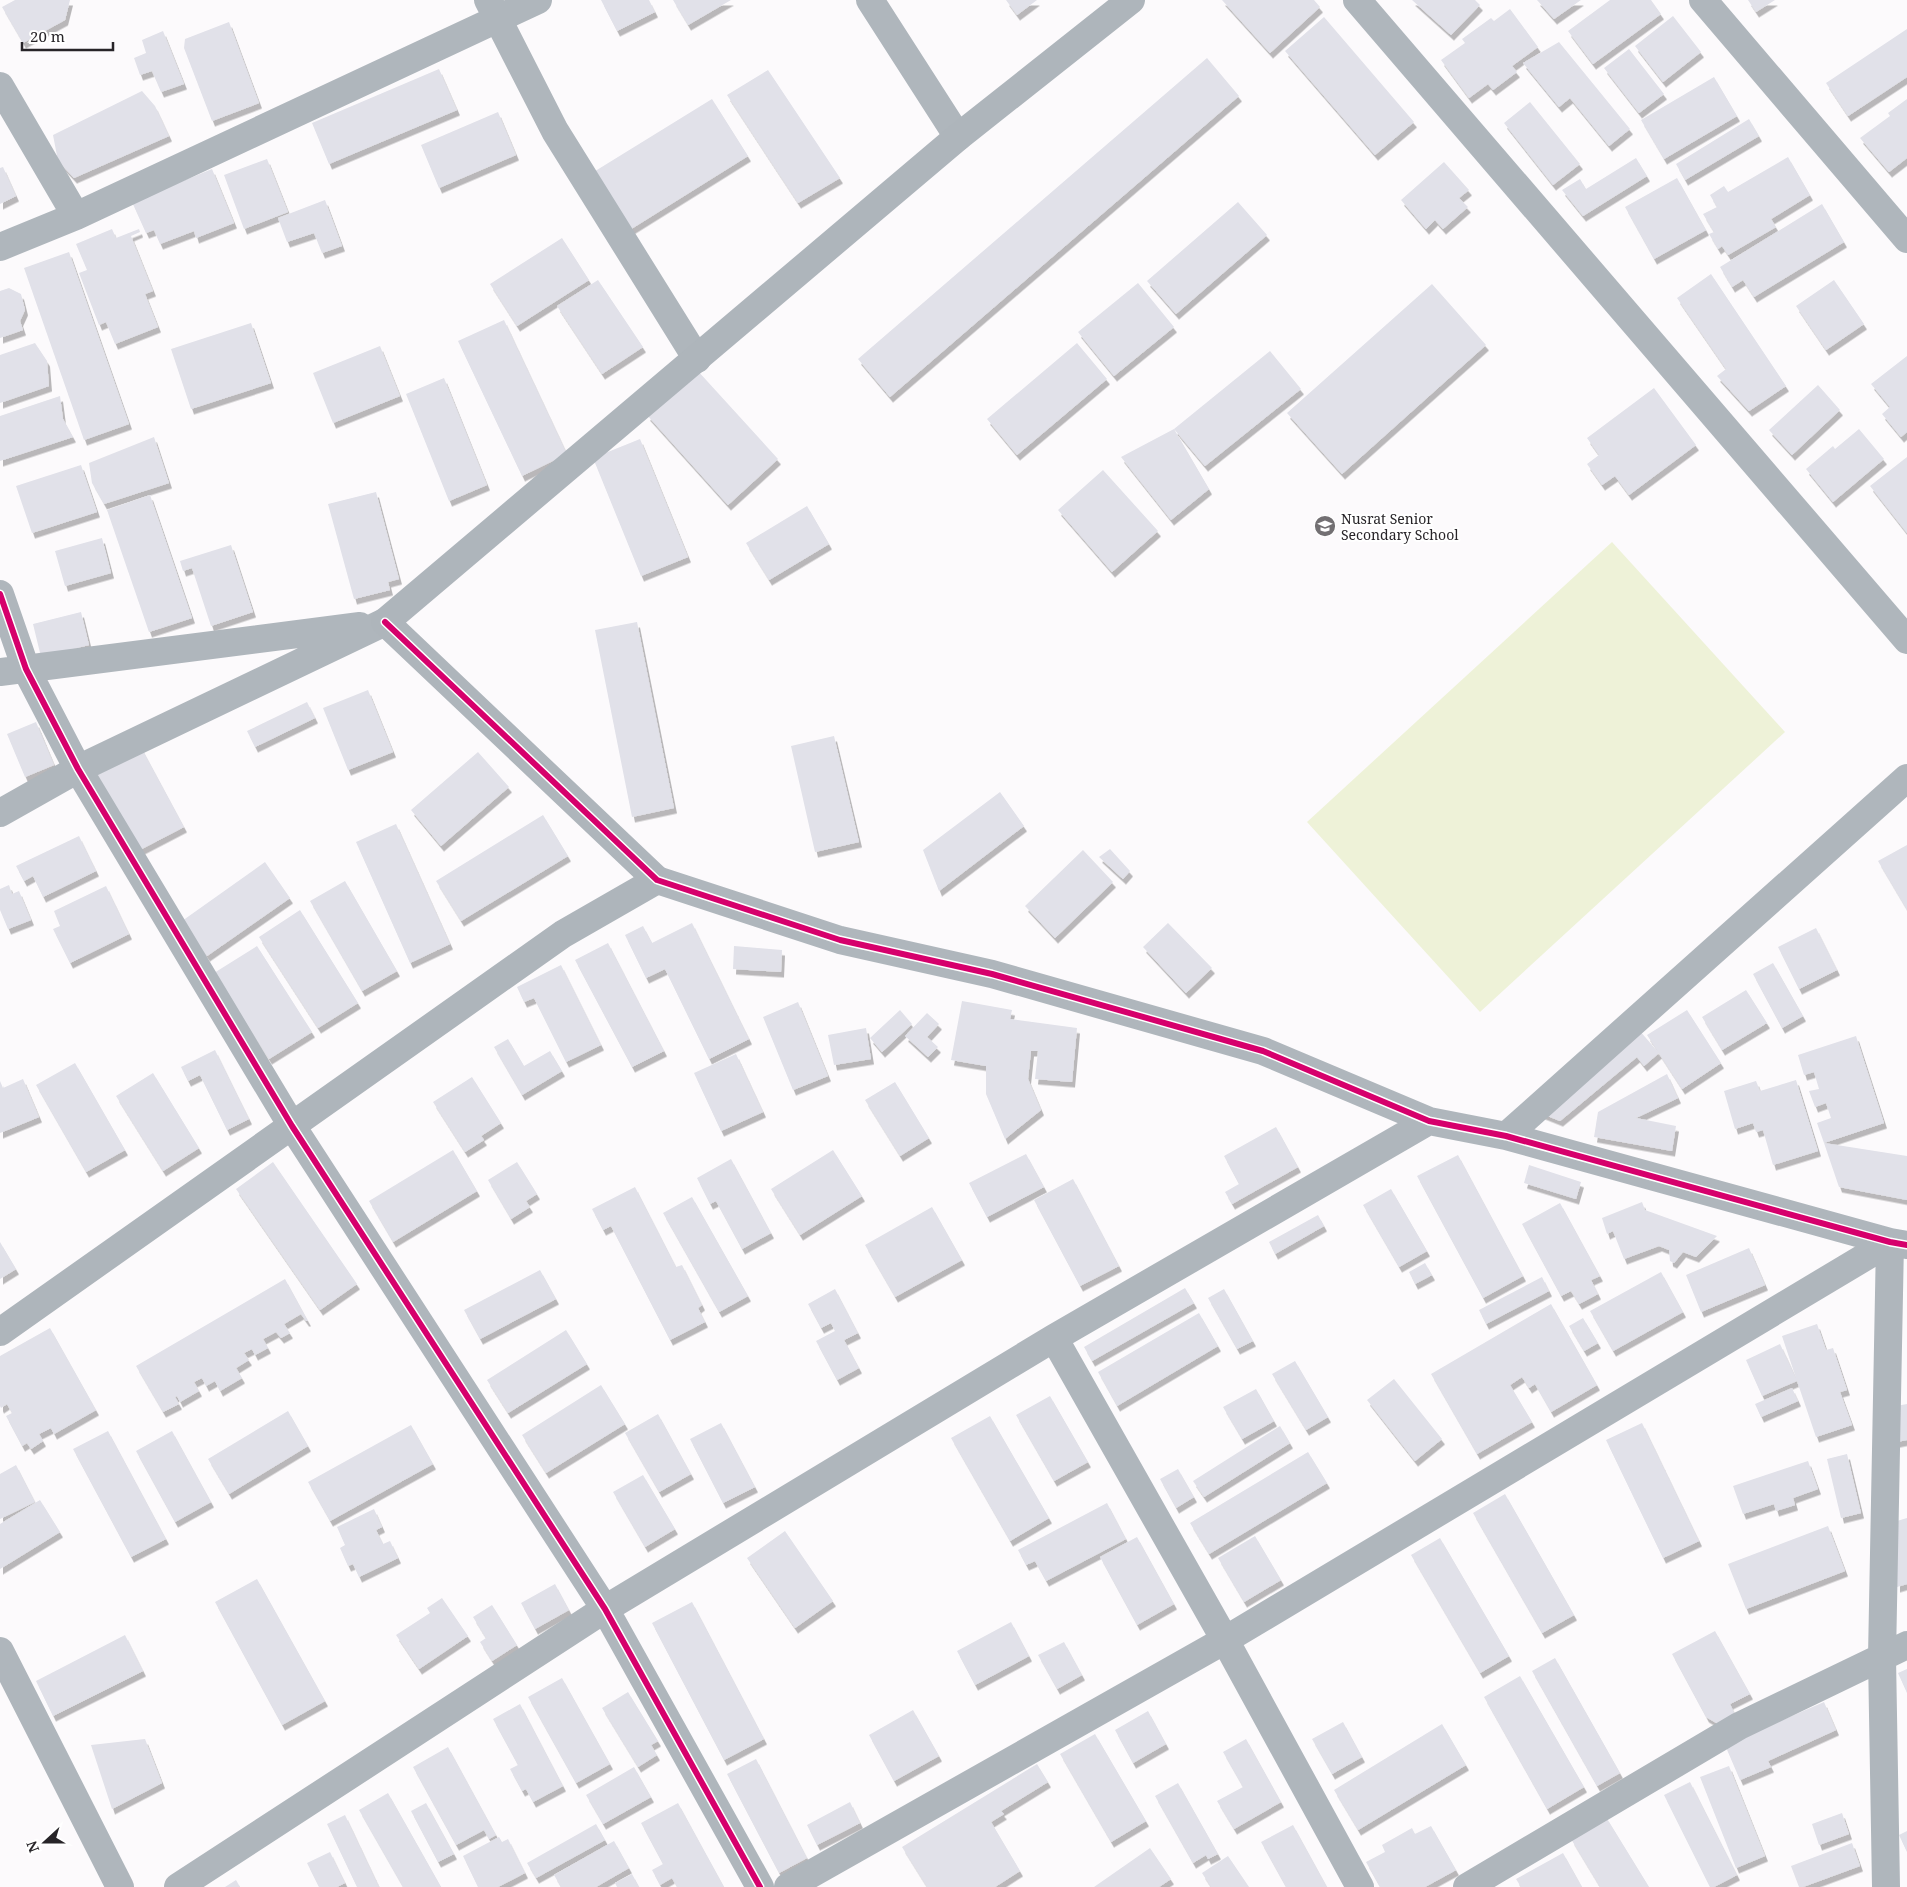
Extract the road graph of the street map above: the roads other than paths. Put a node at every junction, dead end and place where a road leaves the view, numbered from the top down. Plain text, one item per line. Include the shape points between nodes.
1 (538, 0) edge
2 (870, 0) edge
3 (1131, 0) edge
4 (1357, 0) edge
5 (1703, 0) edge
6 (492, 9) edge
7 (0, 86) edge
8 (958, 137) junction
9 (76, 216) junction
10 (1907, 238) edge
11 (0, 247) edge
12 (697, 359) junction
13 (0, 594) edge
14 (385, 622) junction
15 (1907, 640) edge
16 (13, 670) edge
17 (78, 769) junction
18 (1907, 778) edge
19 (0, 814) edge
20 (657, 880) junction
21 (1429, 1121) junction
22 (292, 1126) junction
23 (1506, 1136) junction
24 (1898, 1243) edge
25 (0, 1332) edge
26 (1054, 1338) junction
27 (605, 1609) junction
28 (1225, 1640) junction
29 (1907, 1645) edge
30 (0, 1651) edge
31 (1882, 1657) junction
32 (120, 1887) edge
33 (178, 1887) edge
34 (760, 1887) edge
35 (788, 1887) edge
36 (1360, 1887) edge
37 (1467, 1887) edge
38 (1886, 1887) edge

1 - 6 street
2 - 8 street
3 - 8 street
4 - 15 street
5 - 10 street
6 - 9 street
6 - 12 street via 555,131
7 - 9 street
8 - 12 street
9 - 11 street
12 - 14 street
13 - 16 street
14 - 16 street
14 - 17 street
14 - 20 street
16 - 17 street
17 - 19 street
17 - 22 street
18 - 23 street
20 - 21 street via 840,940 992,974 1263,1051
20 - 22 street via 563,934
21 - 23 street
21 - 26 street
22 - 25 street
22 - 27 street
23 - 24 street
24 - 28 street
24 - 31 street
26 - 27 street
26 - 28 street
27 - 33 street
27 - 34 street
28 - 35 street
28 - 36 street
29 - 31 street
30 - 32 street
31 - 37 street via 1739,1726
31 - 38 street

